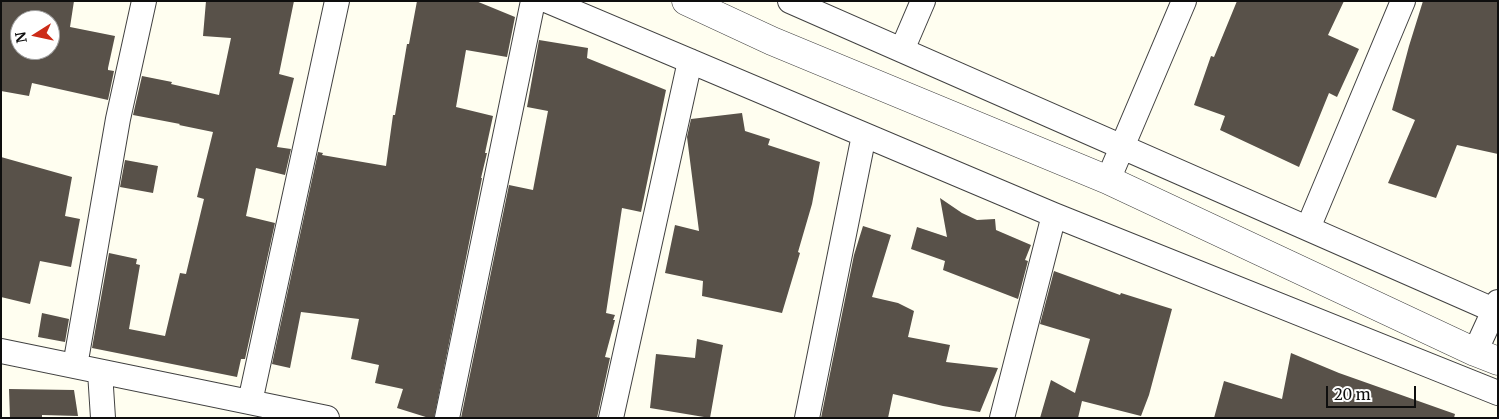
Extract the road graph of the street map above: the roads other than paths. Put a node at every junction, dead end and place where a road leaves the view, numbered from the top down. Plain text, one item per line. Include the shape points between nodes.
1 (144, 1) edge
2 (337, 1) edge
3 (533, 1) edge
4 (548, 1) edge
5 (686, 1) edge
6 (790, 1) edge
7 (923, 1) edge
8 (1184, 1) edge
9 (1402, 1) edge
10 (902, 50) junction
11 (690, 61) junction
12 (864, 135) junction
13 (1123, 147) junction
14 (1108, 180) junction
15 (1054, 215) junction
16 (1308, 228) junction
17 (1496, 308) edge
18 (1, 351) edge
19 (1486, 356) edge
20 (75, 366) junction
21 (100, 372) junction
22 (1498, 394) edge
23 (250, 402) junction
24 (280, 413) edge
25 (103, 418) edge
26 (327, 418) edge
27 (447, 418) edge
28 (612, 418) edge
29 (807, 418) edge
30 (1002, 418) edge

1 - 20 street via 118,119
2 - 23 street
3 - 27 street
4 - 11 street
5 - 14 street via 772,41
6 - 10 street
7 - 10 street
8 - 13 street
9 - 16 street
10 - 13 street
11 - 12 street
11 - 28 street
12 - 15 street
12 - 29 street
13 - 14 street
13 - 16 street
14 - 19 street
15 - 22 street
15 - 30 street
16 - 17 street
17 - 19 street
18 - 20 street
20 - 21 street
21 - 23 street
21 - 25 street
23 - 24 street
24 - 26 street

